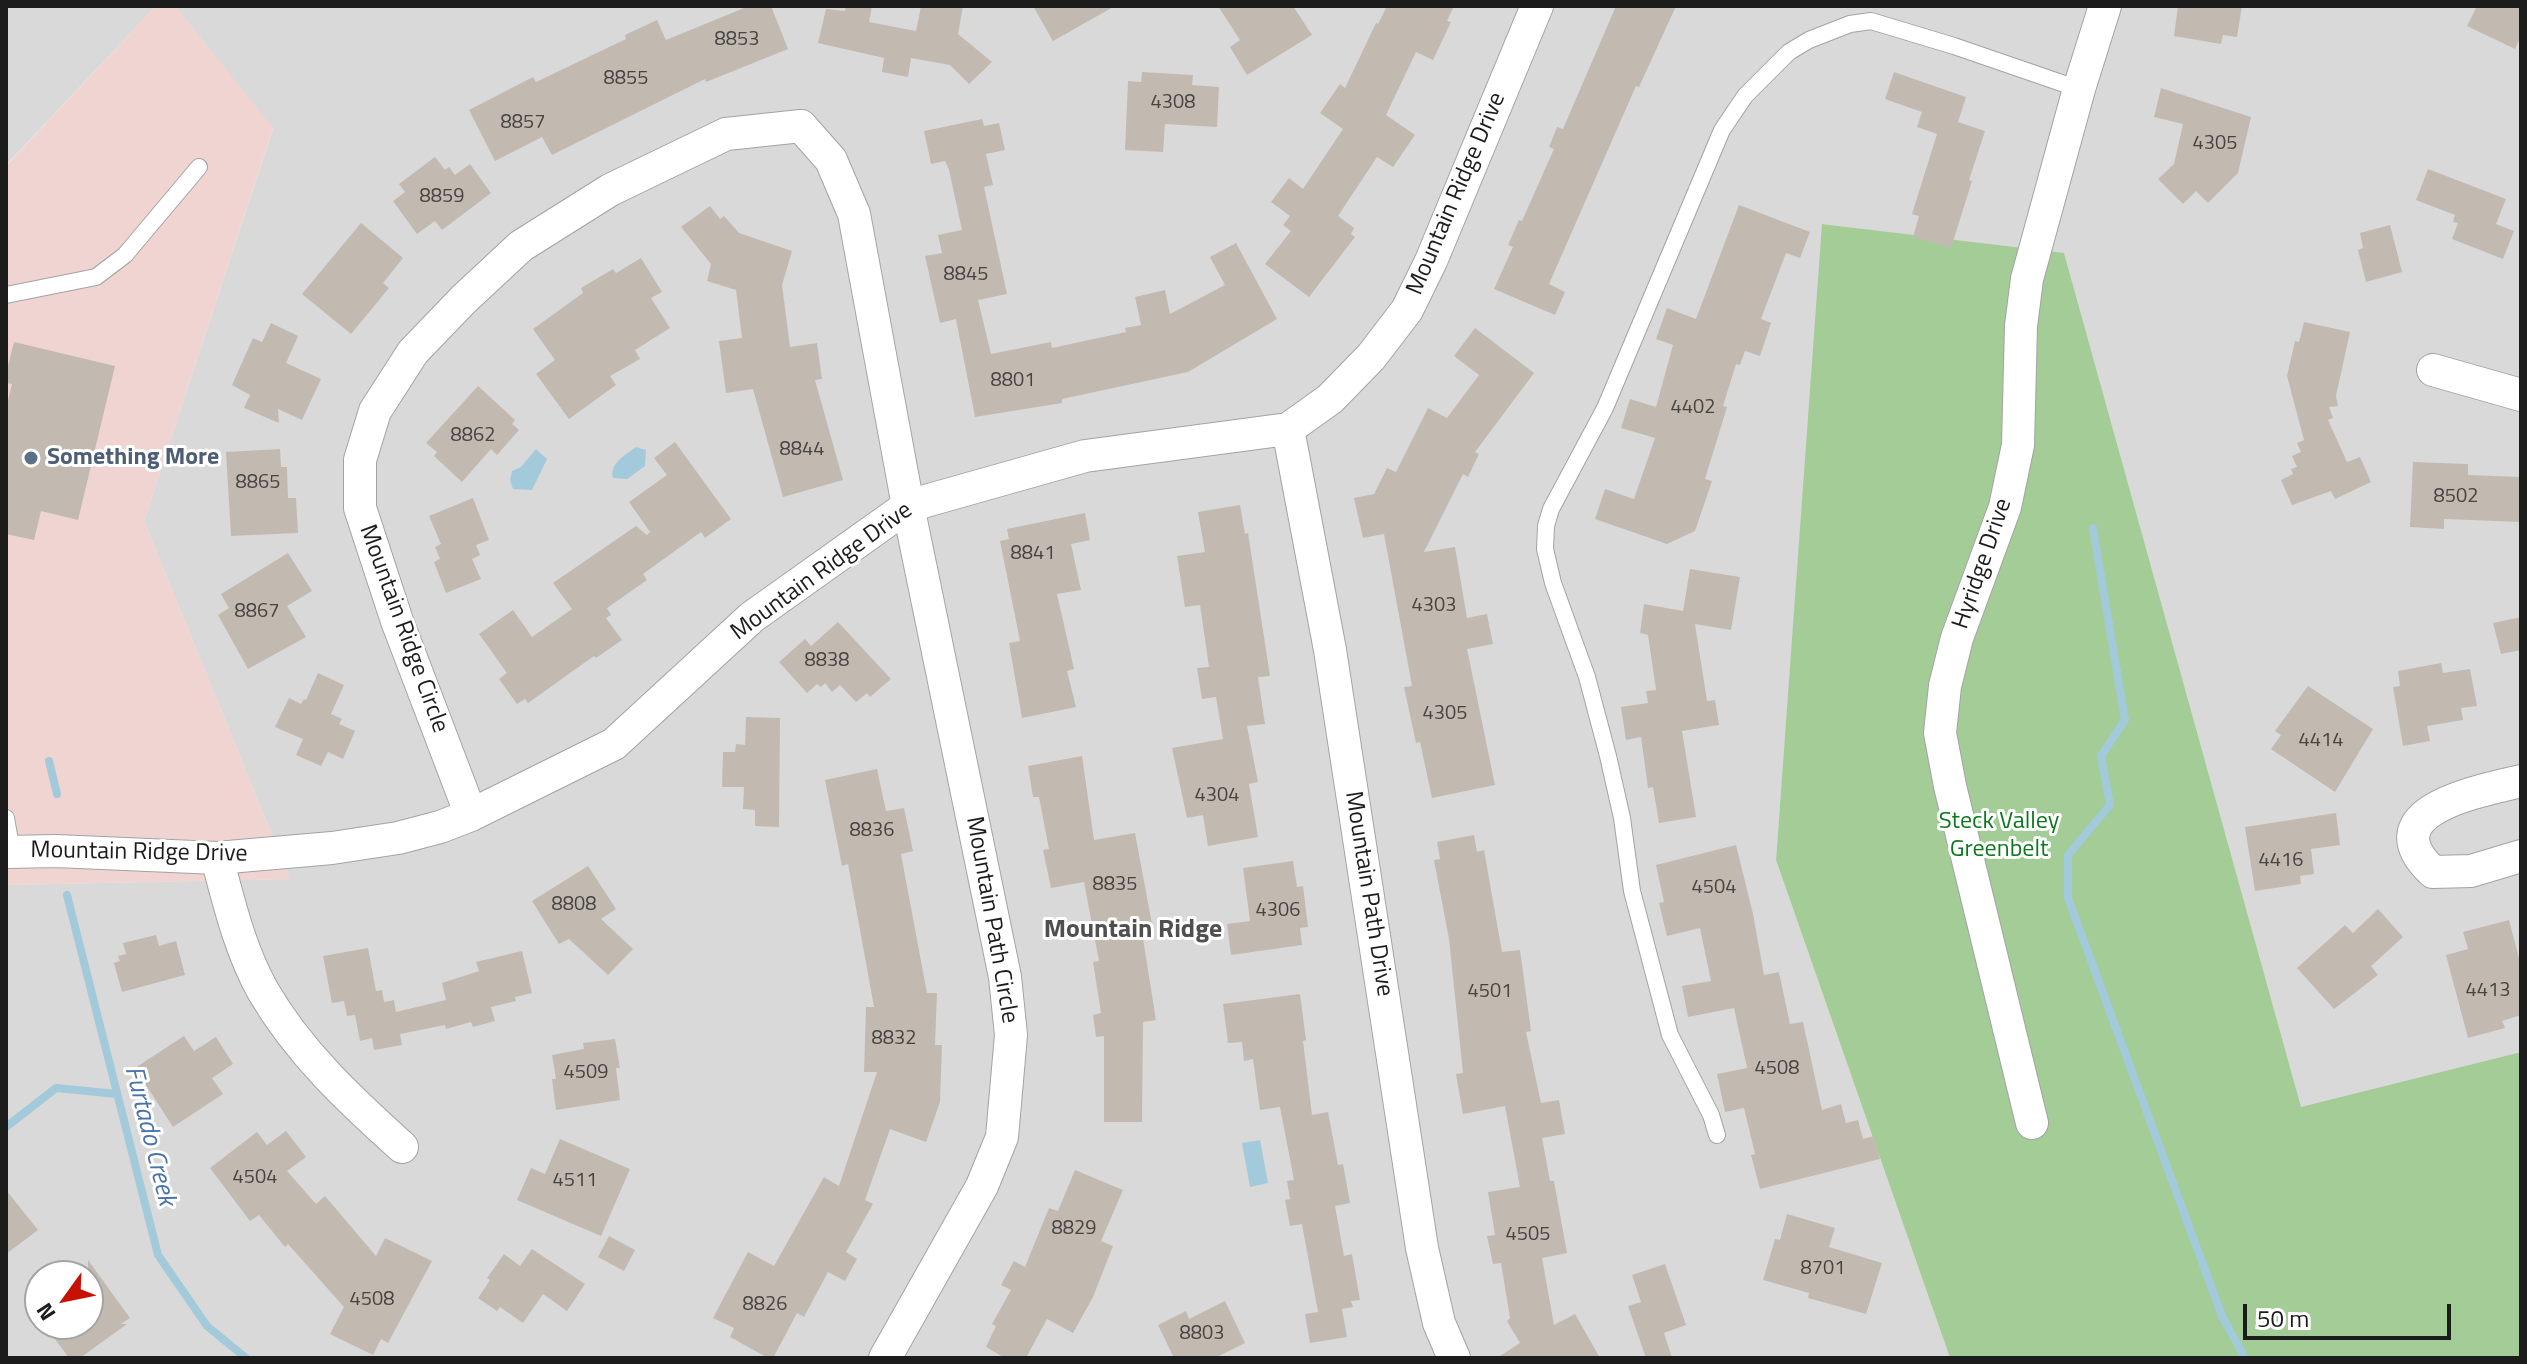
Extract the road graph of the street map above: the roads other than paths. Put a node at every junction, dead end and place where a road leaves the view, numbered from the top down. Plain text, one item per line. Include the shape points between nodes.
1 (1537, 6) edge
2 (2105, 6) edge
3 (2079, 89) junction
4 (199, 167) dead end
5 (6, 295) edge
6 (2433, 370) dead end
7 (2521, 395) edge
8 (1288, 429) junction
9 (908, 506) junction
10 (2521, 781) edge
11 (471, 815) junction
12 (6, 818) edge
13 (9, 852) edge
14 (2521, 856) edge
15 (217, 858) junction
16 (2032, 1123) dead end
17 (1717, 1135) dead end
18 (402, 1147) dead end
19 (885, 1358) edge
20 (1454, 1358) edge

1 - 8 street, Mountain Ridge Drive via 1407,310 1330,399
2 - 3 street, Hyridge Drive
3 - 16 street, Hyridge Drive via 2027,279 2018,445 2008,491 1957,638 1940,733
3 - 17 lane via 1871,21 1850,24 1789,52 1745,96 1722,130 1605,408 1551,509 1545,549 1608,756 1639,920 1670,1035
4 - 5 lane via 125,255 96,277
6 - 7 street
8 - 9 street, Mountain Ridge Drive via 1085,456
8 - 20 street, Mountain Path Drive via 1330,650 1422,1248 1439,1323
9 - 11 street, Mountain Ridge Drive via 752,617 614,744
9 - 11 street, Mountain Ridge Circle via 854,214 831,160 801,126 726,134 610,190 521,246 413,352 375,411 360,460 360,508
9 - 19 street, Mountain Path Circle via 1005,977 1011,1035 1002,1137 982,1186
10 - 14 street via 2435,808 2418,821 2413,839 2421,860 2433,872 2471,871
11 - 15 street, Mountain Ridge Drive via 398,838
12 - 13 lane
13 - 15 street, Mountain Ridge Drive
15 - 18 street via 237,933 262,990 296,1042

